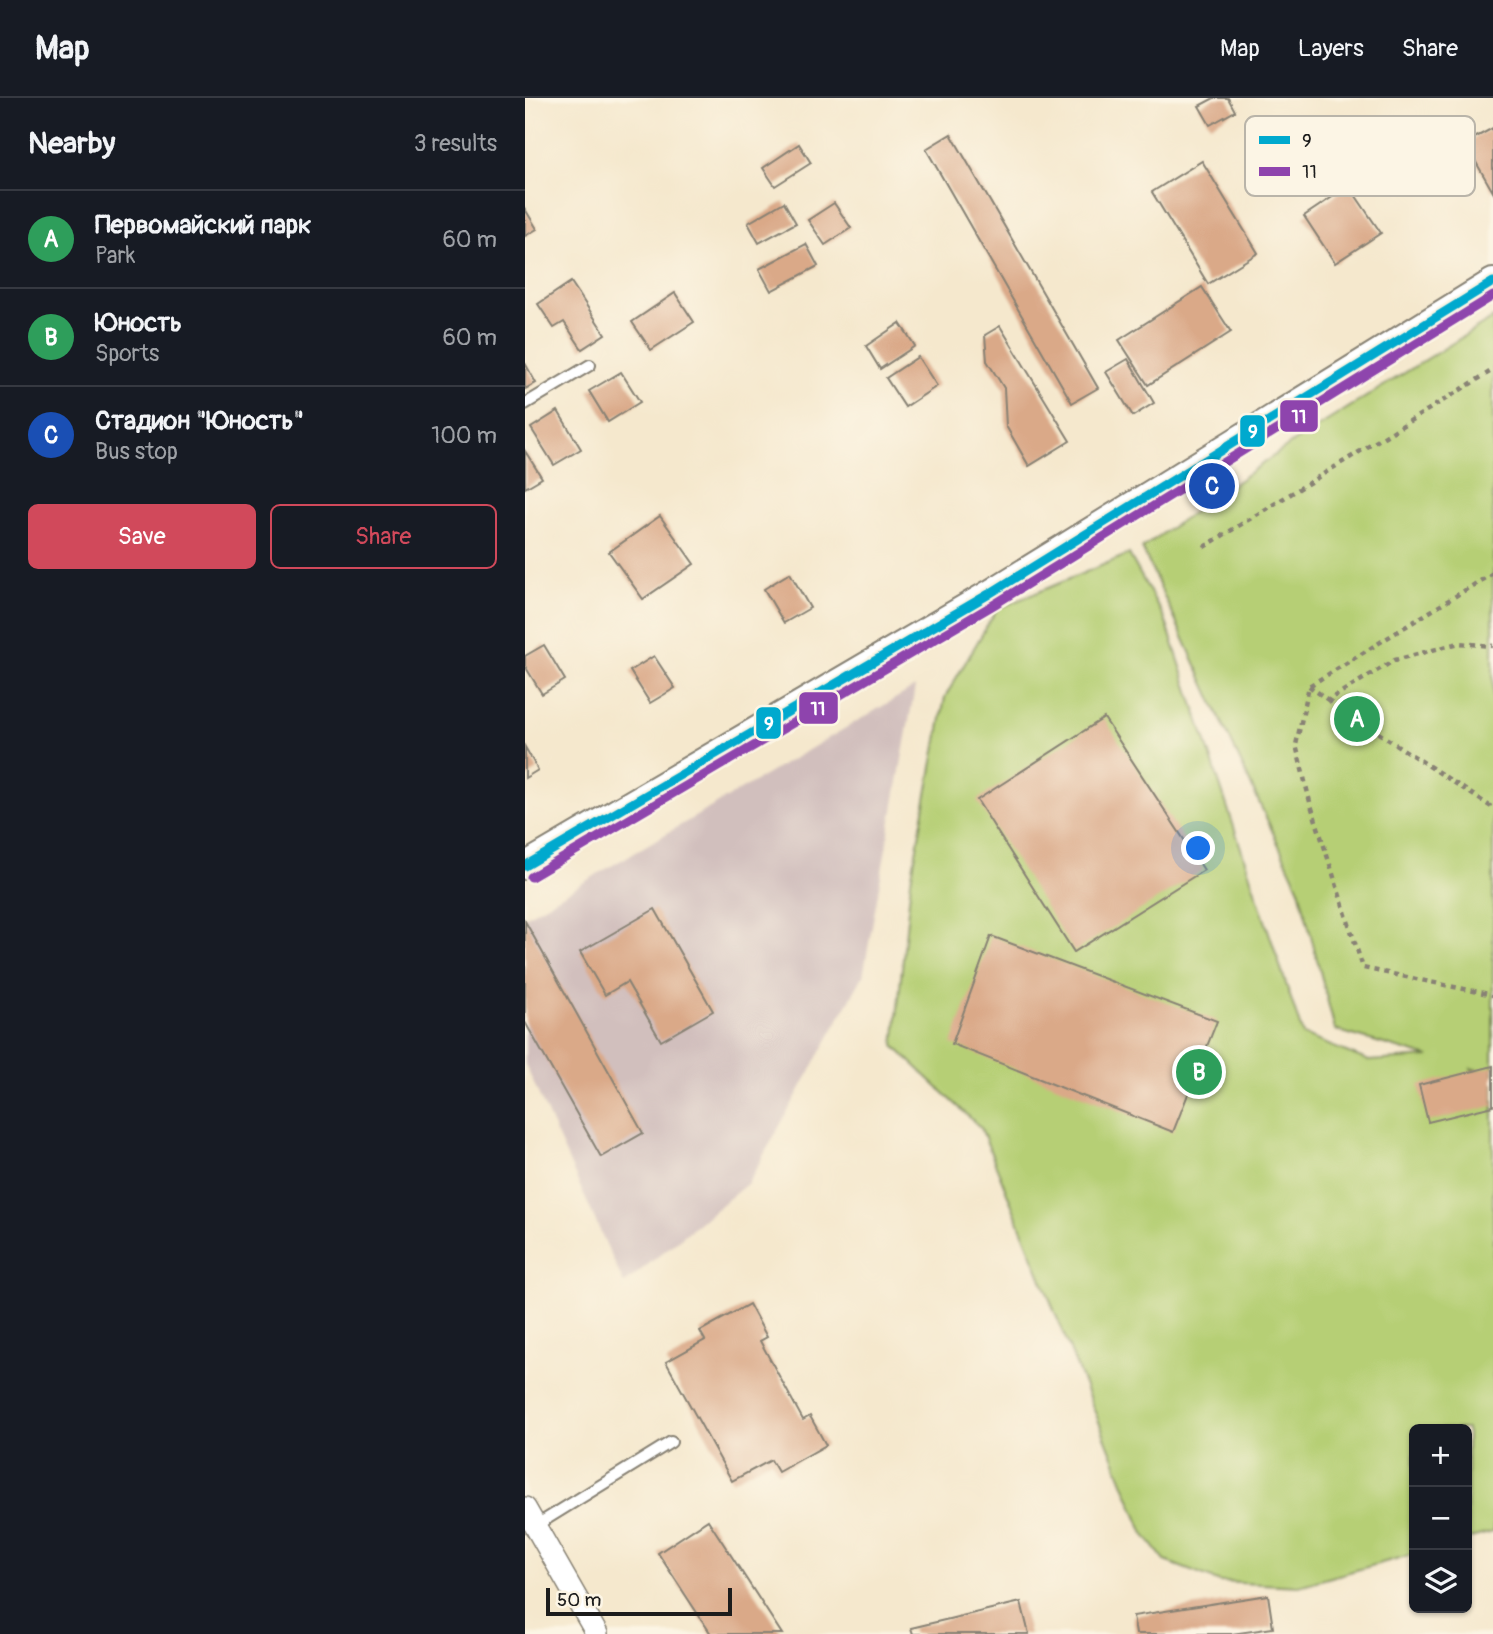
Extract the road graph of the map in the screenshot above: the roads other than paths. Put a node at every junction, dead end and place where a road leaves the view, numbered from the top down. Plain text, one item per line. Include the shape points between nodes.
1 (1493, 282) edge
2 (590, 365) dead end
3 (525, 404) edge
4 (525, 866) edge
5 (671, 1442) dead end
6 (530, 1517) edge
7 (597, 1634) edge

1 - 4 street via 989,594
2 - 3 lane
5 - 6 lane
6 - 7 street

